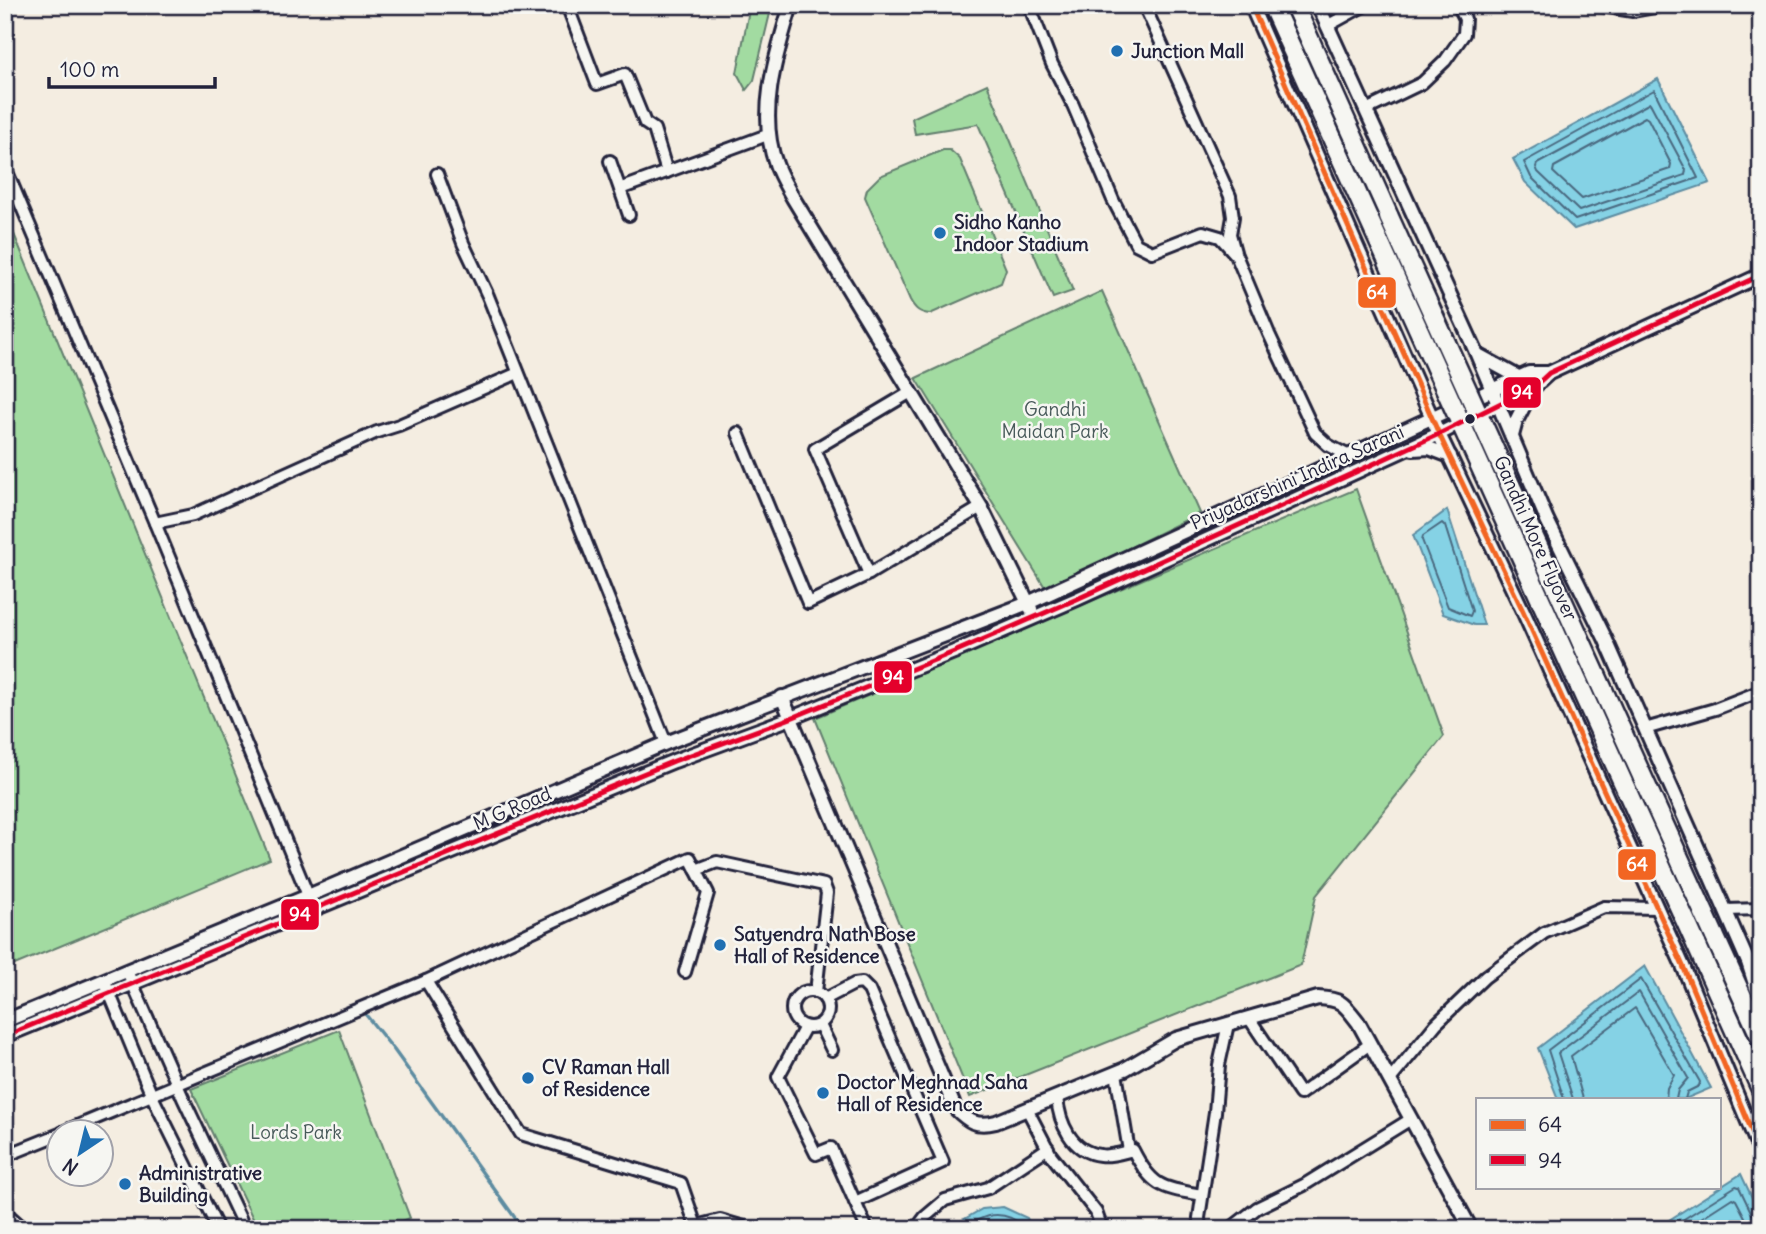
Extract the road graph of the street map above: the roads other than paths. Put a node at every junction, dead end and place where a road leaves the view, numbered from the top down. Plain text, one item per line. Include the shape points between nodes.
1 (567, 5) edge
2 (792, 5) edge
3 (1029, 5) edge
4 (1144, 5) edge
5 (1251, 5) edge
6 (1272, 5) edge
7 (1294, 5) edge
8 (1318, 5) edge
9 (1365, 5) edge
10 (1458, 5) edge
11 (1602, 5) edge
12 (1661, 5) edge
13 (1327, 26) junction
14 (1366, 110) junction
15 (770, 134) junction
16 (610, 161) dead end
17 (5, 167) edge
18 (667, 172) junction
19 (437, 174) dead end
20 (620, 189) junction
21 (629, 215) dead end
22 (1236, 255) junction
23 (1761, 275) edge
24 (1477, 354) junction
25 (519, 373) junction
26 (1549, 373) junction
27 (1520, 378) junction
28 (1535, 386) junction
29 (1493, 390) junction
30 (911, 392) junction
31 (1422, 395) junction
32 (1498, 404) junction
33 (1432, 417) junction
34 (738, 433) dead end
35 (1395, 434) junction
36 (1439, 434) junction
37 (1512, 437) junction
38 (1403, 450) junction
39 (1349, 456) junction
40 (1450, 456) junction
41 (981, 508) junction
42 (155, 523) junction
43 (869, 575) junction
44 (1028, 603) junction
45 (1034, 616) junction
46 (1761, 691) edge
47 (782, 697) junction
48 (791, 718) junction
49 (1646, 729) junction
50 (666, 743) junction
51 (696, 870) junction
52 (308, 896) junction
53 (1657, 908) junction
54 (1761, 909) edge
55 (314, 910) junction
56 (1726, 911) junction
57 (685, 972) dead end
58 (129, 977) junction
59 (426, 981) junction
60 (106, 987) junction
61 (820, 995) junction
62 (1761, 1003) edge
63 (1248, 1018) junction
64 (5, 1021) edge
65 (1228, 1024) junction
66 (820, 1025) junction
67 (805, 1027) junction
68 (5, 1036) edge
69 (1761, 1038) edge
70 (1370, 1044) junction
71 (832, 1051) dead end
72 (1116, 1073) junction
73 (1390, 1080) junction
74 (177, 1084) junction
75 (1761, 1089) edge
76 (152, 1096) junction
77 (1057, 1097) junction
78 (1027, 1109) junction
79 (98, 1118) edge
80 (1411, 1119) junction
81 (46, 1139) edge
82 (1048, 1148) junction
83 (1129, 1151) junction
84 (1761, 1153) edge
85 (5, 1156) edge
86 (1202, 1195) junction
87 (855, 1202) junction
88 (5, 1212) edge
89 (697, 1227) edge
90 (744, 1227) edge
91 (24, 1229) edge
92 (218, 1229) edge
93 (245, 1229) edge
94 (867, 1229) edge
95 (916, 1229) edge
96 (1102, 1229) edge
97 (1200, 1229) edge
98 (1230, 1229) edge
99 (1471, 1229) edge

1 - 18 street via 597,84 625,74 645,122 654,129
2 - 15 street via 774,60
3 - 22 street via 1136,244 1152,251 1203,232 1220,237
4 - 22 street via 1230,196 1230,234
5 - 31 street
6 - 75 highway, Gandhi More Flyover, bridge
7 - 69 highway, Gandhi More Flyover, bridge
8 - 13 street
9 - 13 street
10 - 14 street via 1465,19 1464,34 1445,61 1422,83
11 - 12 street via 1633,10
13 - 14 street
14 - 24 street
15 - 18 street
15 - 30 street via 775,163 793,198
16 - 20 street
17 - 42 street
18 - 20 street
19 - 25 street
20 - 21 street
22 - 39 street via 1315,433
23 - 26 street, Priyadarshini Indira Sarani
24 - 27 street
24 - 29 street
25 - 42 street via 193,515
25 - 50 street
26 - 27 street, Priyadarshini Indira Sarani
26 - 28 street, Priyadarshini Indira Sarani
27 - 29 street, Priyadarshini Indira Sarani
28 - 32 street, Priyadarshini Indira Sarani
28 - 37 street
29 - 32 street
29 - 33 street, Priyadarshini Indira Sarani
30 - 41 street
30 - 43 street via 815,449
31 - 33 street
31 - 35 street via 1417,415
32 - 36 street, Priyadarshini Indira Sarani
32 - 37 street
33 - 35 street, Priyadarshini Indira Sarani
33 - 36 street
34 - 43 street via 808,603
35 - 39 street, Priyadarshini Indira Sarani
36 - 38 street, Priyadarshini Indira Sarani
36 - 40 street
37 - 49 street via 1546,520
38 - 40 street via 1429,448
38 - 45 street, Priyadarshini Indira Sarani
39 - 44 street, Priyadarshini Indira Sarani
40 - 53 street
41 - 43 street
41 - 44 street
42 - 52 street
44 - 45 street
44 - 47 street, Priyadarshini Indira Sarani
45 - 48 street, M G Road
46 - 49 street
47 - 48 street
47 - 50 street, Priyadarshini Indira Sarani
48 - 55 street, M G Road via 674,761
48 - 78 street via 955,1108 967,1120 983,1125
49 - 56 street
50 - 52 street, Priyadarshini Indira Sarani
51 - 57 street via 708,893
51 - 59 street via 690,858
51 - 61 street via 717,862 824,885
52 - 55 street
52 - 58 street, Priyadarshini Indira Sarani
53 - 73 street via 1604,906 1544,933 1485,978 1436,1024
53 - 84 street
54 - 56 street
55 - 58 street, M G Road
56 - 62 street
58 - 60 street, M G Road
58 - 74 street
59 - 74 street
59 - 89 street via 521,1134 681,1183
60 - 64 street
60 - 68 street, M G Road
60 - 76 street
61 - 66 street via 829,1010
61 - 67 street via 804,992 794,1000 794,1017
61 - 87 street via 862,983 869,990 943,1162
63 - 65 street
63 - 70 street via 1318,998 1336,999 1346,1005
63 - 70 street via 1300,1094
65 - 72 street via 1176,1039
65 - 86 street
66 - 67 street
66 - 71 street
67 - 87 street via 778,1077 816,1154 831,1148
70 - 73 street
72 - 77 street
72 - 83 street
73 - 80 street
74 - 76 street
74 - 93 street
76 - 79 street
76 - 92 street
77 - 78 street
77 - 83 street via 1066,1133 1083,1149 1101,1156
78 - 82 street
80 - 98 street via 1304,1185 1257,1208
80 - 99 street
81 - 85 street
82 - 95 street via 988,1188 945,1200
82 - 96 street via 1096,1212
83 - 86 street via 1133,1150 1148,1176 1160,1185
86 - 97 street
87 - 94 street
88 - 91 street
89 - 90 street via 720,1220

